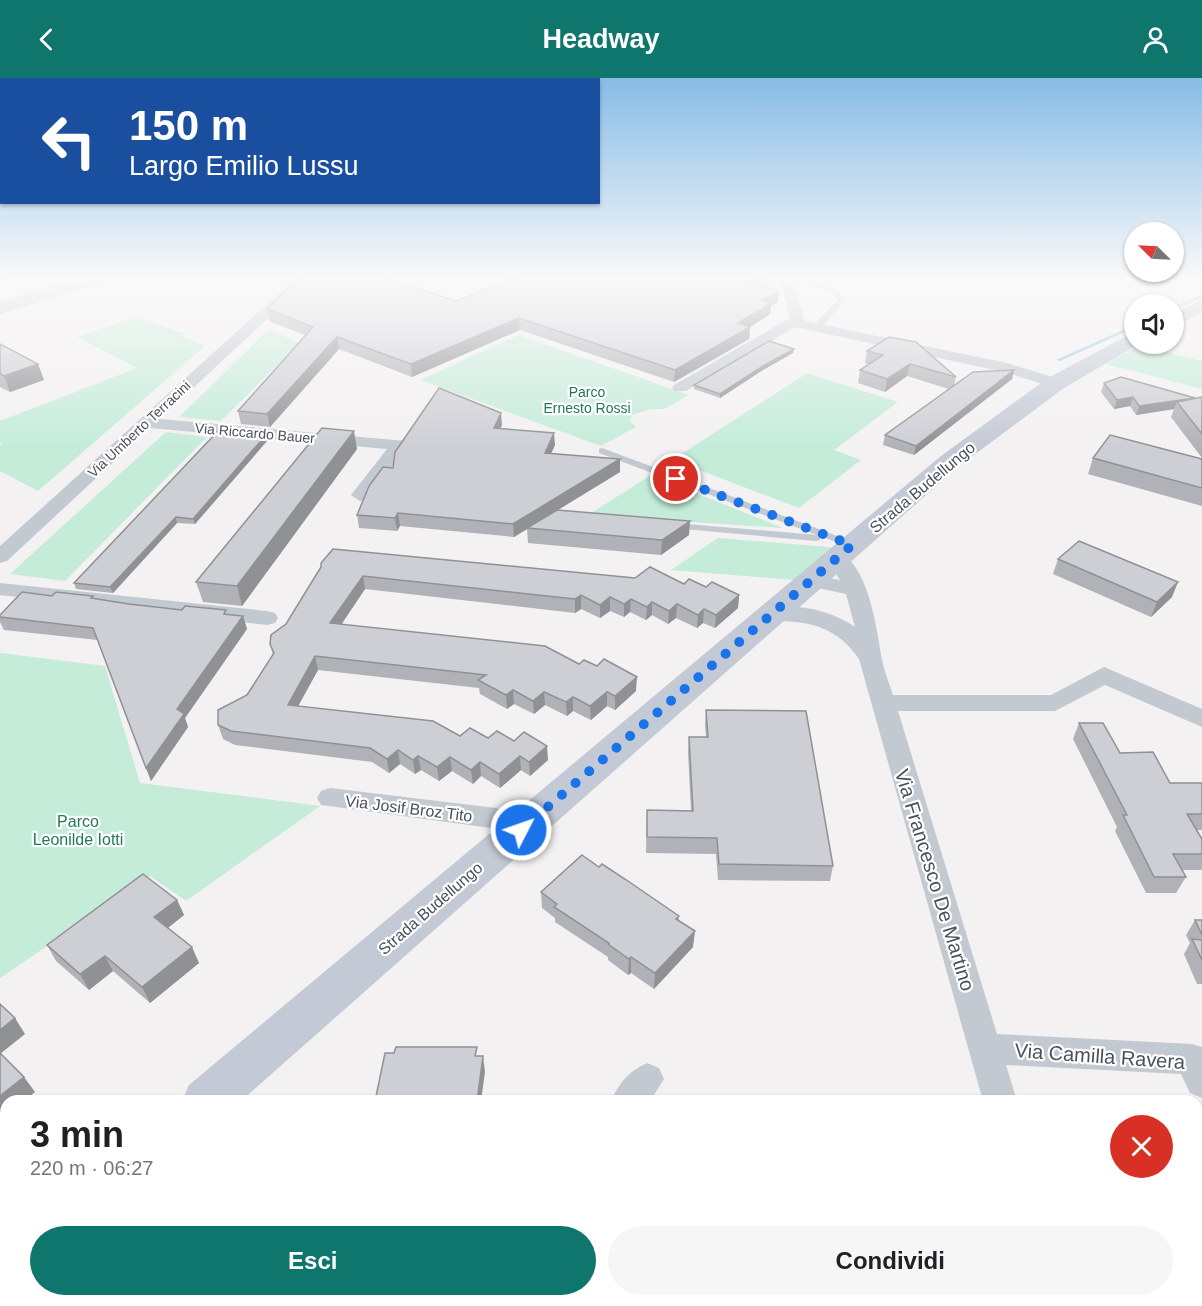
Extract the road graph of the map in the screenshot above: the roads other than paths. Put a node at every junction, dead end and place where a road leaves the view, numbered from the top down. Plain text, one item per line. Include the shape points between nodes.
1 (243, 334) edge
2 (773, 334) edge
3 (840, 334) edge
4 (1124, 344) edge
5 (1056, 383) junction
6 (680, 388) dead end
7 (146, 423) junction
8 (602, 451) dead end
9 (360, 495) dead end
10 (665, 525) edge
11 (840, 548) junction
12 (0, 557) edge
13 (0, 588) edge
14 (853, 589) junction
15 (794, 596) junction
16 (819, 616) junction
17 (267, 618) dead end
18 (870, 659) junction
19 (883, 703) junction
20 (1202, 719) edge
21 (330, 798) dead end
22 (521, 830) junction
23 (985, 1049) junction
24 (1202, 1082) edge
25 (213, 1095) edge
26 (998, 1095) edge

1 - 7 street, Via Umberto Terracini
2 - 6 street
3 - 5 street via 1007,368
4 - 5 street, Strada Budellungo
5 - 11 street, Strada Budellungo
7 - 9 street, Via Riccardo Bauer via 400,445
7 - 12 street, Via Umberto Terracini
8 - 11 lane
10 - 11 lane
11 - 14 street, Via Francesco De Martino
11 - 15 street, Strada Budellungo
13 - 17 street
14 - 15 street
14 - 18 street, Via Francesco De Martino via 870,642
15 - 16 street, Via Francesco De Martino
15 - 16 street, Via Francesco De Martino
15 - 22 street, Strada Budellungo
16 - 18 street, Via Francesco De Martino via 849,631
18 - 19 street, Via Francesco De Martino
19 - 20 street via 1035,705 1055,702 1104,675
19 - 23 street, Via Francesco De Martino
21 - 22 street, Via Josif Broz Tito via 496,818
22 - 25 street, Strada Budellungo
23 - 24 street, Via Camilla Ravera via 1192,1059
23 - 26 street, Via Francesco De Martino

